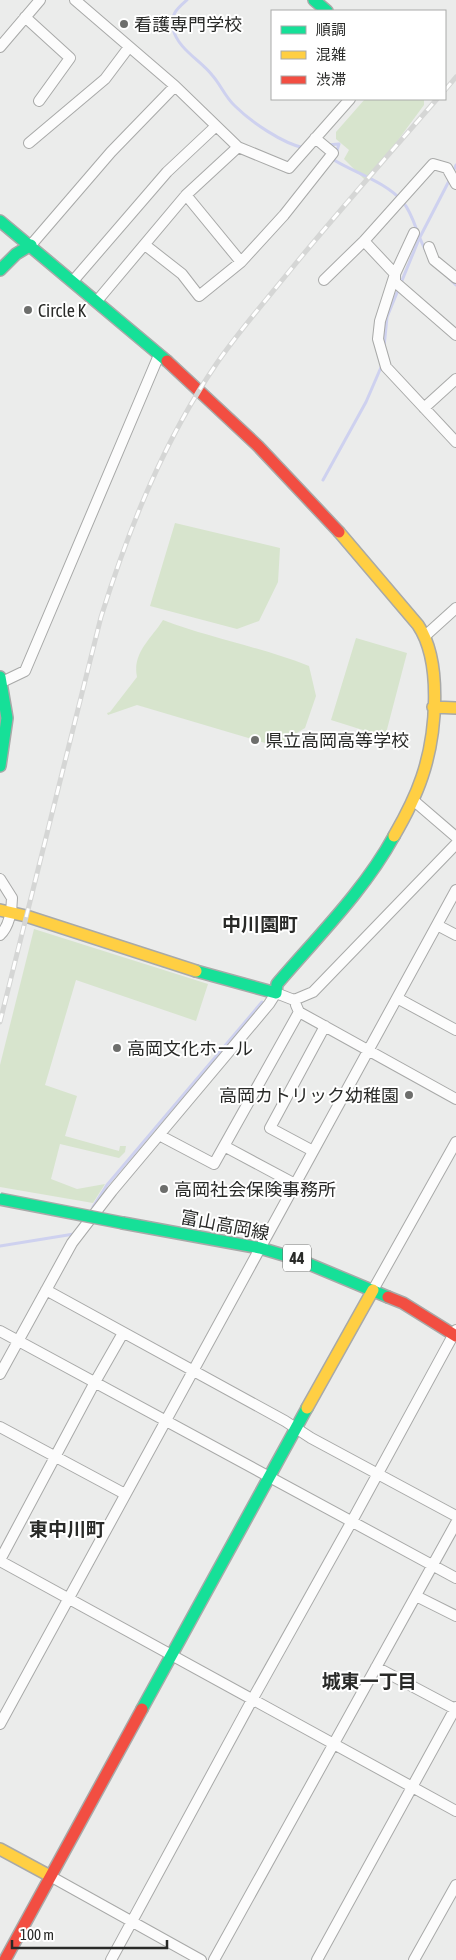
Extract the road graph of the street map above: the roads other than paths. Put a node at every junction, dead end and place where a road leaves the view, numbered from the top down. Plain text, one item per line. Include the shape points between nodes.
1 (40, 0) edge
2 (74, 0) edge
3 (314, 0) edge
4 (326, 10) edge
5 (25, 17) junction
6 (0, 47) edge
7 (129, 47) junction
8 (175, 86) junction
9 (349, 100) edge
10 (39, 101) dead end
11 (216, 126) junction
12 (315, 138) junction
13 (29, 143) dead end
14 (238, 147) junction
15 (455, 183) edge
16 (186, 195) junction
17 (0, 221) edge
18 (414, 233) dead end
19 (364, 241) junction
20 (30, 245) junction
21 (145, 245) junction
22 (429, 247) dead end
23 (242, 262) junction
24 (0, 270) edge
25 (456, 278) edge
26 (324, 280) dead end
27 (73, 281) junction
28 (398, 281) junction
29 (98, 301) junction
30 (456, 335) edge
31 (159, 355) junction
32 (456, 379) edge
33 (424, 408) junction
34 (456, 442) edge
35 (456, 608) edge
36 (425, 636) junction
37 (1, 679) edge
38 (433, 707) junction
39 (456, 708) edge
40 (0, 766) edge
41 (413, 800) junction
42 (456, 837) edge
43 (456, 844) edge
44 (0, 879) edge
45 (456, 890) edge
46 (5, 911) edge
47 (437, 925) junction
48 (0, 935) edge
49 (456, 935) edge
50 (276, 994) junction
51 (397, 998) junction
52 (294, 1000) junction
53 (299, 1012) junction
54 (325, 1026) junction
55 (456, 1030) edge
56 (368, 1050) junction
57 (456, 1099) edge
58 (159, 1135) junction
59 (456, 1142) edge
60 (224, 1146) junction
61 (313, 1151) junction
62 (295, 1184) junction
63 (0, 1200) edge
64 (260, 1248) junction
65 (46, 1290) junction
66 (373, 1290) junction
67 (0, 1331) edge
68 (123, 1333) junction
69 (455, 1333) edge
70 (18, 1342) junction
71 (193, 1372) junction
72 (0, 1374) edge
73 (95, 1382) junction
74 (167, 1421) junction
75 (0, 1427) edge
76 (296, 1428) junction
77 (54, 1457) junction
78 (377, 1474) junction
79 (268, 1477) junction
80 (125, 1494) junction
81 (456, 1516) edge
82 (352, 1521) junction
83 (456, 1523) edge
84 (0, 1561) edge
85 (433, 1565) junction
86 (456, 1578) edge
87 (416, 1596) junction
88 (68, 1598) junction
89 (456, 1616) edge
90 (171, 1654) junction
91 (376, 1667) junction
92 (252, 1700) junction
93 (455, 1708) edge
94 (0, 1724) edge
95 (334, 1744) junction
96 (411, 1787) junction
97 (456, 1811) edge
98 (0, 1849) edge
99 (50, 1876) junction
100 (456, 1884) edge
101 (132, 1922) junction
102 (5, 1960) edge
103 (111, 1960) edge
104 (201, 1960) edge
105 (214, 1960) edge
106 (317, 1960) edge
107 (414, 1960) edge

1 - 5 street
2 - 7 street
3 - 4 street
5 - 6 street
5 - 10 street via 70,58
7 - 8 street
7 - 13 street via 105,79
8 - 11 street
8 - 20 street via 111,152
9 - 12 street
11 - 14 street
11 - 27 street via 168,172
12 - 14 street via 289,168
12 - 23 street via 333,153
14 - 16 street
15 - 19 street via 447,168 433,164
16 - 21 street
16 - 23 street
17 - 20 street
18 - 28 street
19 - 26 street
19 - 28 street
20 - 24 street
20 - 27 street
21 - 23 street via 182,274 199,296
21 - 29 street
22 - 25 street via 434,260
27 - 29 street
28 - 30 street
28 - 33 street via 380,321 378,339 386,367
29 - 31 street
31 - 36 street via 228,416 318,508
31 - 37 street via 26,671
32 - 33 street
33 - 34 street
35 - 36 street
36 - 38 street via 432,657
37 - 40 street via 7,718
38 - 39 street
38 - 41 street via 430,743
41 - 42 street
41 - 50 street via 391,844 277,984
43 - 52 street via 313,992
44 - 46 street via 12,898
45 - 47 street
46 - 48 street via 5,928
46 - 50 street
47 - 49 street
47 - 51 street
50 - 52 street
50 - 58 street
51 - 55 street
51 - 56 street
52 - 53 street
53 - 54 street
53 - 60 street
54 - 56 street
54 - 61 street via 270,1128
56 - 57 street
56 - 61 street
58 - 60 street via 214,1164
58 - 65 street via 72,1242
59 - 66 street
60 - 62 street
61 - 62 street
62 - 64 street
63 - 64 street, 富山高岡線 / 44, bridge
64 - 66 street, 富山高岡線 / 44 via 297,1259
64 - 71 street
65 - 68 street
65 - 70 street
66 - 69 street, 富山高岡線 / 44
66 - 76 street
67 - 70 street
68 - 71 street
68 - 73 street
69 - 78 street
70 - 72 street
70 - 73 street
71 - 74 street
71 - 76 street
73 - 74 street
73 - 77 street
74 - 79 street
74 - 80 street
75 - 77 street
76 - 78 street
76 - 79 street
77 - 80 street
77 - 84 street
78 - 81 street
78 - 82 street
79 - 82 street
79 - 90 street
80 - 88 street
82 - 85 street
82 - 92 street
83 - 85 street
84 - 88 street
85 - 86 street
85 - 87 street
87 - 89 street
87 - 91 street
88 - 90 street
88 - 94 street
90 - 92 street
90 - 99 street
91 - 93 street
91 - 95 street
92 - 95 street
92 - 101 street
93 - 96 street
95 - 96 street
95 - 105 street
96 - 97 street
96 - 106 street
98 - 99 street
99 - 101 street
99 - 102 street
100 - 107 street
101 - 103 street
101 - 104 street

